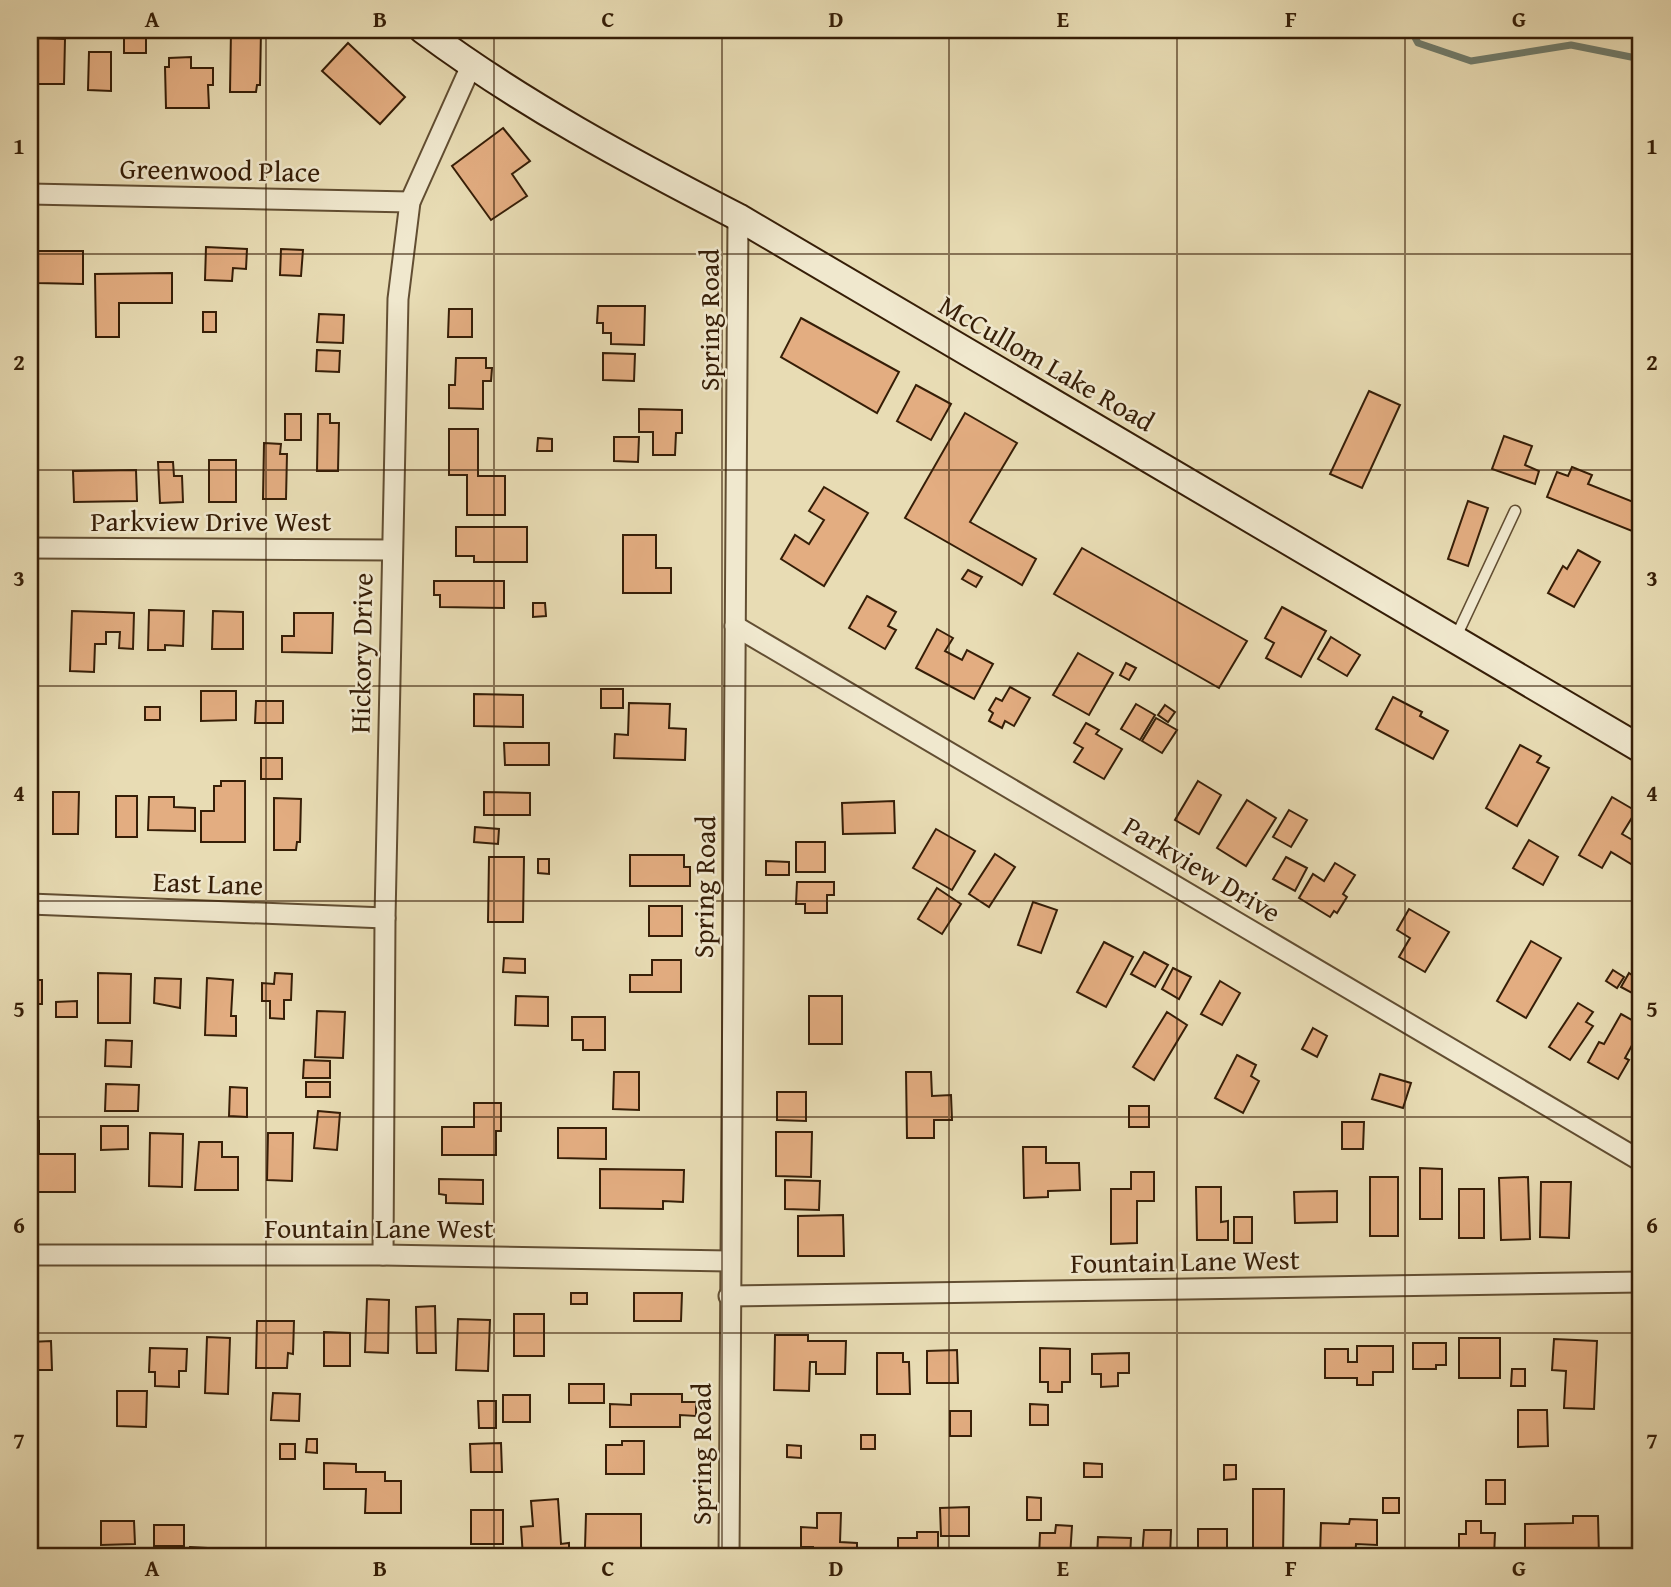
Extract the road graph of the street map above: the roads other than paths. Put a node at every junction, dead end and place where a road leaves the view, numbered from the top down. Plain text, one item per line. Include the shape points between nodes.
1 (423, 30) edge
2 (471, 66) junction
3 (30, 194) edge
4 (410, 202) junction
5 (738, 217) junction
6 (1515, 512) dead end
7 (30, 548) edge
8 (391, 551) junction
9 (734, 626) junction
10 (1455, 639) junction
11 (1641, 749) edge
12 (30, 904) edge
13 (385, 918) junction
14 (1641, 1161) edge
15 (30, 1255) edge
16 (383, 1255) junction
17 (729, 1261) junction
18 (1641, 1282) edge
19 (729, 1296) junction
20 (729, 1557) edge

1 - 2 street, McCullom Lake Road
2 - 4 street, Hickory Drive
2 - 5 street, McCullom Lake Road via 600,146
3 - 4 street, Greenwood Place
4 - 8 street, Hickory Drive via 398,299
5 - 9 street, Spring Road
5 - 10 street, McCullom Lake Road
6 - 10 lane
7 - 8 street, Parkview Drive West
8 - 13 street, Hickory Drive
9 - 14 street, Parkview Drive
9 - 17 street, Spring Road
10 - 11 street, McCullom Lake Road
12 - 13 street, East Lane
13 - 16 street, Hickory Drive
15 - 16 street, Fountain Lane West
16 - 17 street, Fountain Lane West
17 - 19 street, Spring Road
18 - 19 street, Fountain Lane West
19 - 20 street, Spring Road

